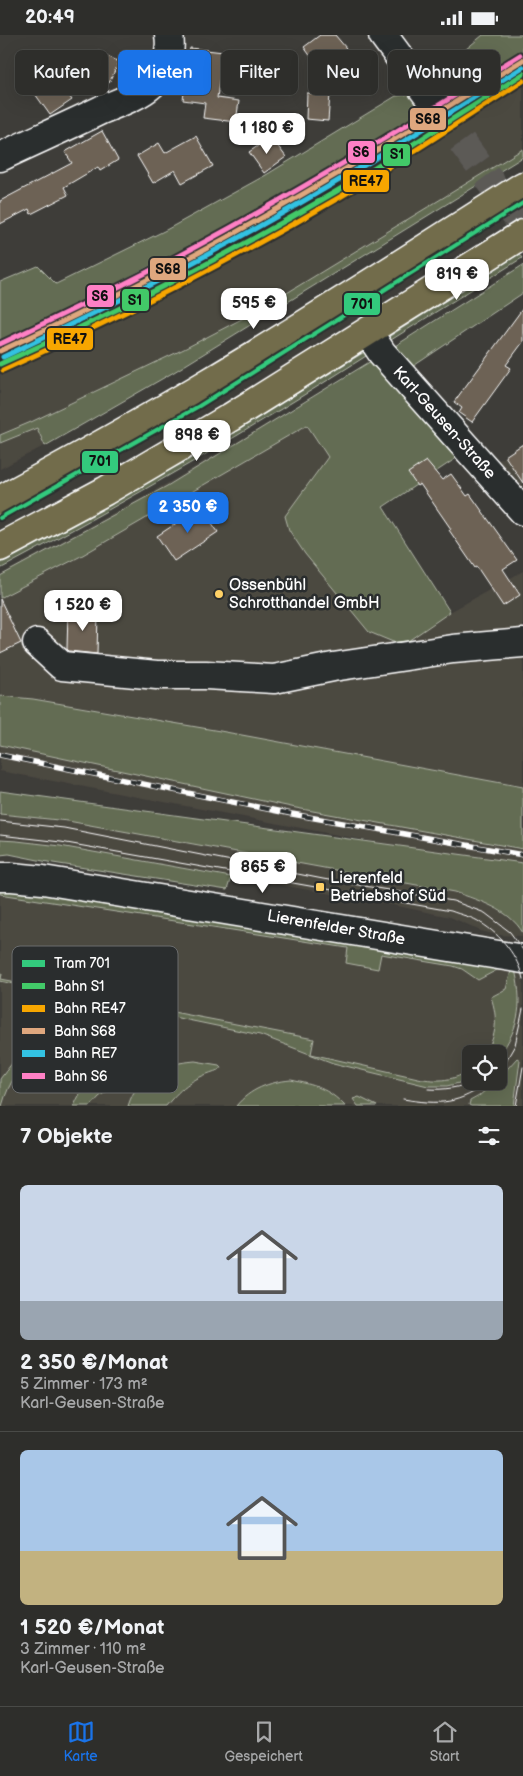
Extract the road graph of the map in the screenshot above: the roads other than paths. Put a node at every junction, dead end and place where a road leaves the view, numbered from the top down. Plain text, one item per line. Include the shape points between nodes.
1 (169, 35) edge
2 (383, 35) edge
3 (437, 108) tunnel mouth
4 (0, 157) edge
5 (523, 186) edge
6 (523, 234) edge
7 (368, 332) junction
8 (0, 500) edge
9 (523, 511) edge
10 (0, 547) edge
11 (37, 643) dead end
12 (523, 643) edge
13 (0, 877) edge
14 (523, 959) edge

1 - 4 street via 168,62 152,84
2 - 3 street
5 - 8 main road via 208,383
6 - 7 main road
7 - 9 street, Karl-Geusen-Straße via 382,353
7 - 10 main road via 105,491
11 - 12 street via 62,666 157,675 274,679 453,649
13 - 14 street, Lierenfelder Straße via 43,880

